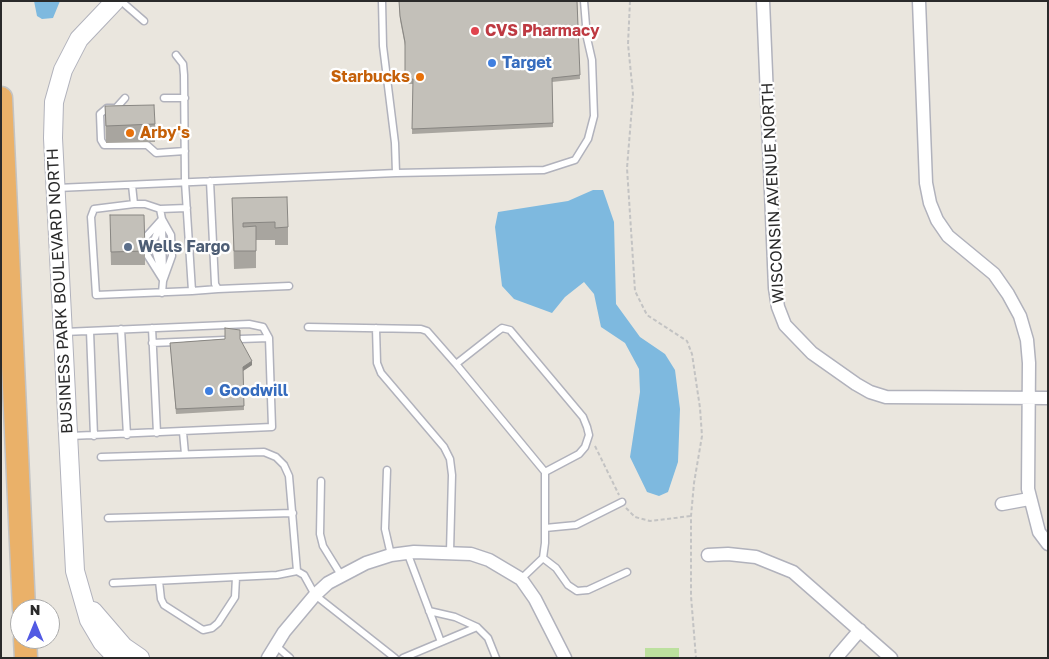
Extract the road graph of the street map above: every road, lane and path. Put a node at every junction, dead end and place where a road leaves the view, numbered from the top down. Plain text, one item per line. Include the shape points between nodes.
1 (115, 1) edge
2 (122, 1) edge
3 (382, 1) edge
4 (584, 1) edge
5 (630, 1) edge
6 (763, 1) edge
7 (919, 1) edge
8 (144, 21) dead end
9 (176, 55) dead end
10 (1, 98) edge
11 (125, 98) dead end
12 (164, 98) dead end
13 (185, 98) junction
14 (185, 151) junction
15 (396, 173) junction
16 (210, 181) junction
17 (185, 182) junction
18 (132, 185) junction
19 (56, 188) junction
20 (134, 204) junction
21 (187, 208) junction
22 (160, 209) junction
23 (162, 219) junction
24 (150, 238) dead end
25 (163, 281) junction
26 (289, 286) dead end
27 (218, 289) junction
28 (192, 291) junction
29 (162, 293) junction
30 (308, 327) dead end
31 (152, 328) junction
32 (376, 328) junction
33 (121, 329) junction
34 (90, 331) junction
35 (63, 332) junction
36 (269, 338) junction
37 (240, 339) edge
38 (225, 340) edge
39 (152, 343) junction
40 (456, 364) junction
41 (1028, 398) junction
42 (1048, 398) edge
43 (183, 432) junction
44 (157, 433) junction
45 (127, 435) junction
46 (67, 436) junction
47 (94, 436) junction
48 (588, 442) junction
49 (185, 454) junction
50 (101, 457) dead end
51 (387, 470) dead end
52 (545, 472) junction
53 (322, 481) dead end
54 (1029, 499) junction
55 (622, 502) junction
56 (1002, 504) dead end
57 (293, 513) junction
58 (691, 516) junction
59 (108, 518) dead end
60 (545, 528) junction
61 (1048, 544) edge
62 (407, 552) junction
63 (450, 552) junction
64 (391, 555) junction
65 (708, 555) dead end
66 (543, 558) junction
67 (297, 571) junction
68 (627, 572) dead end
69 (342, 575) junction
70 (236, 577) junction
71 (521, 579) junction
72 (159, 581) junction
73 (113, 583) dead end
74 (315, 595) junction
75 (24, 599) edge
76 (83, 599) junction
77 (429, 611) junction
78 (477, 627) junction
79 (860, 630) junction
80 (441, 642) junction
81 (275, 645) junction
82 (117, 658) edge
83 (140, 658) edge
84 (268, 658) edge
85 (290, 658) edge
86 (395, 658) edge
87 (403, 658) edge
88 (496, 658) edge
89 (565, 658) edge
90 (696, 658) edge
91 (836, 658) edge
92 (891, 658) edge

1 - 19 street, BUSINESS PARK BOULEVARD NORTH via 79,39 63,70 54,102
2 - 8 lane
3 - 15 lane via 383,46 396,143
4 - 15 lane via 592,60 594,116 588,139 575,160 544,170
5 - 58 path via 628,44 634,94 627,168 634,285 647,315 684,337 692,354 702,436
6 - 41 street, WISCONSIN AVENUE NORTH via 775,288 785,325 812,353 870,392 905,398
7 - 41 street via 926,183 930,203 948,236 994,274 1020,316 1027,340
9 - 13 lane via 183,64
10 - 75 highway
11 - 14 lane via 116,108 107,108 100,114 104,145 147,145 156,153
12 - 13 lane
13 - 14 lane
14 - 17 lane
15 - 16 lane
16 - 17 lane
16 - 27 lane via 214,284
17 - 18 lane
17 - 21 lane
18 - 19 lane
18 - 20 lane
19 - 35 street, BUSINESS PARK BOULEVARD NORTH
20 - 22 lane
20 - 29 lane via 92,211 95,292 101,296
21 - 22 lane
21 - 28 lane
22 - 23 lane
23 - 24 lane
23 - 25 lane via 171,235 172,256
25 - 25 lane via 151,253
25 - 29 lane
26 - 27 lane
27 - 28 lane
28 - 29 lane
30 - 32 lane
31 - 33 lane
31 - 36 lane via 249,324 263,327
31 - 39 lane
32 - 40 lane via 427,331
32 - 63 lane via 377,363 381,373 444,447 450,459
33 - 34 lane
33 - 45 lane
34 - 35 lane
34 - 47 lane
35 - 46 street, BUSINESS PARK BOULEVARD NORTH
36 - 37 lane
36 - 43 lane via 272,426
38 - 39 lane
39 - 44 lane
40 - 48 lane via 502,328 510,330 583,418
40 - 52 lane
41 - 42 street, WISCONSIN AVENUE NORTH
41 - 54 street
43 - 44 lane
43 - 49 lane
44 - 45 lane
45 - 47 lane
46 - 47 lane
46 - 76 street, BUSINESS PARK BOULEVARD NORTH via 72,542 75,571
48 - 52 lane via 579,454
48 - 55 path via 597,447
49 - 50 lane
49 - 57 lane via 264,452 276,458 289,476
51 - 64 lane via 385,529
52 - 60 lane
53 - 69 lane via 321,540
54 - 56 street
54 - 61 street via 1040,532
55 - 58 path via 642,520
55 - 60 lane via 576,525
57 - 59 lane
57 - 67 lane
58 - 90 path via 691,596
60 - 66 lane
62 - 63 street
62 - 64 street
62 - 77 lane
63 - 71 street via 489,560
64 - 69 street
65 - 79 street via 756,557 793,572
66 - 68 lane via 556,568 571,590 577,591 588,590
66 - 71 lane
67 - 70 lane
67 - 74 lane via 304,575
69 - 74 street
70 - 72 lane
70 - 72 lane via 235,597 218,623 203,630 164,605
71 - 89 street
72 - 73 lane
74 - 81 street
74 - 86 lane
76 - 82 street, BUSINESS PARK BOULEVARD NORTH via 88,620
76 - 83 street, BUSINESS PARK BOULEVARD NORTH via 124,647
77 - 78 lane via 455,617
77 - 80 lane
78 - 80 lane
78 - 88 lane via 488,638
79 - 91 street
79 - 92 street
80 - 87 lane
81 - 84 street
81 - 85 lane

